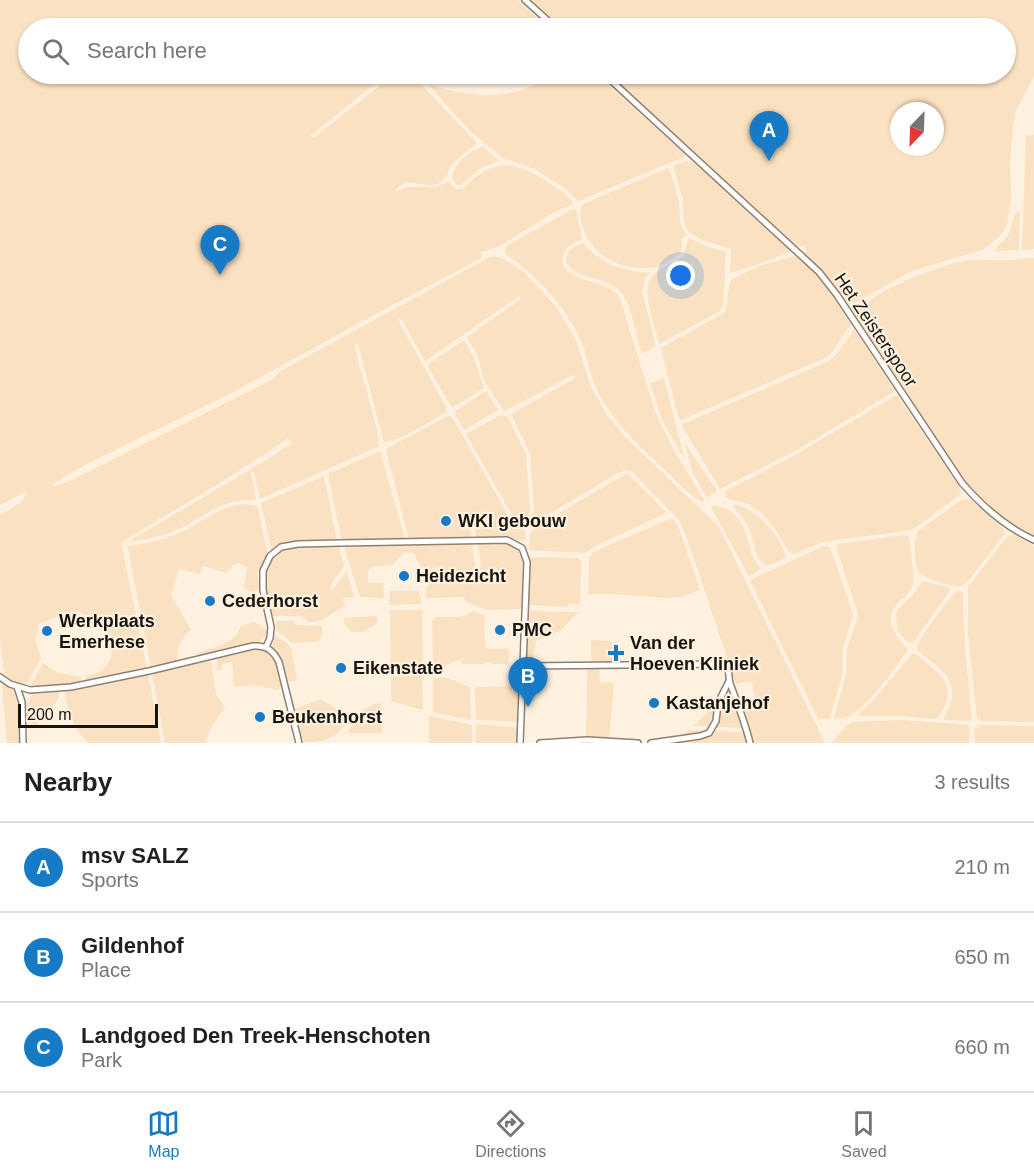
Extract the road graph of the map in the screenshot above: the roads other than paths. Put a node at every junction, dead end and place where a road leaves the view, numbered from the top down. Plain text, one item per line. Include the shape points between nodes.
1 (525, 0) edge
2 (545, 18) edge
3 (615, 84) edge
4 (1034, 540) edge
5 (266, 647) junction
6 (524, 666) junction
7 (0, 677) edge
8 (729, 681) junction
9 (17, 687) junction
10 (30, 690) junction
11 (22, 702) junction
12 (23, 743) edge
13 (300, 743) edge
14 (520, 743) edge
15 (540, 743) edge
16 (638, 743) edge
17 (651, 743) edge
18 (750, 743) edge

1 - 2 street
3 - 4 street, Het Zeisterspoor via 819,272 962,483 1002,521
5 - 6 street via 271,627 263,571 270,556 281,547 495,539 516,543 525,555
5 - 10 street via 253,646 71,687
5 - 13 street via 279,662
6 - 8 street via 725,664 729,667
6 - 14 street
7 - 9 street
8 - 17 street via 709,733
8 - 18 street
9 - 10 street
9 - 11 street
10 - 11 street
11 - 12 street
15 - 16 street

